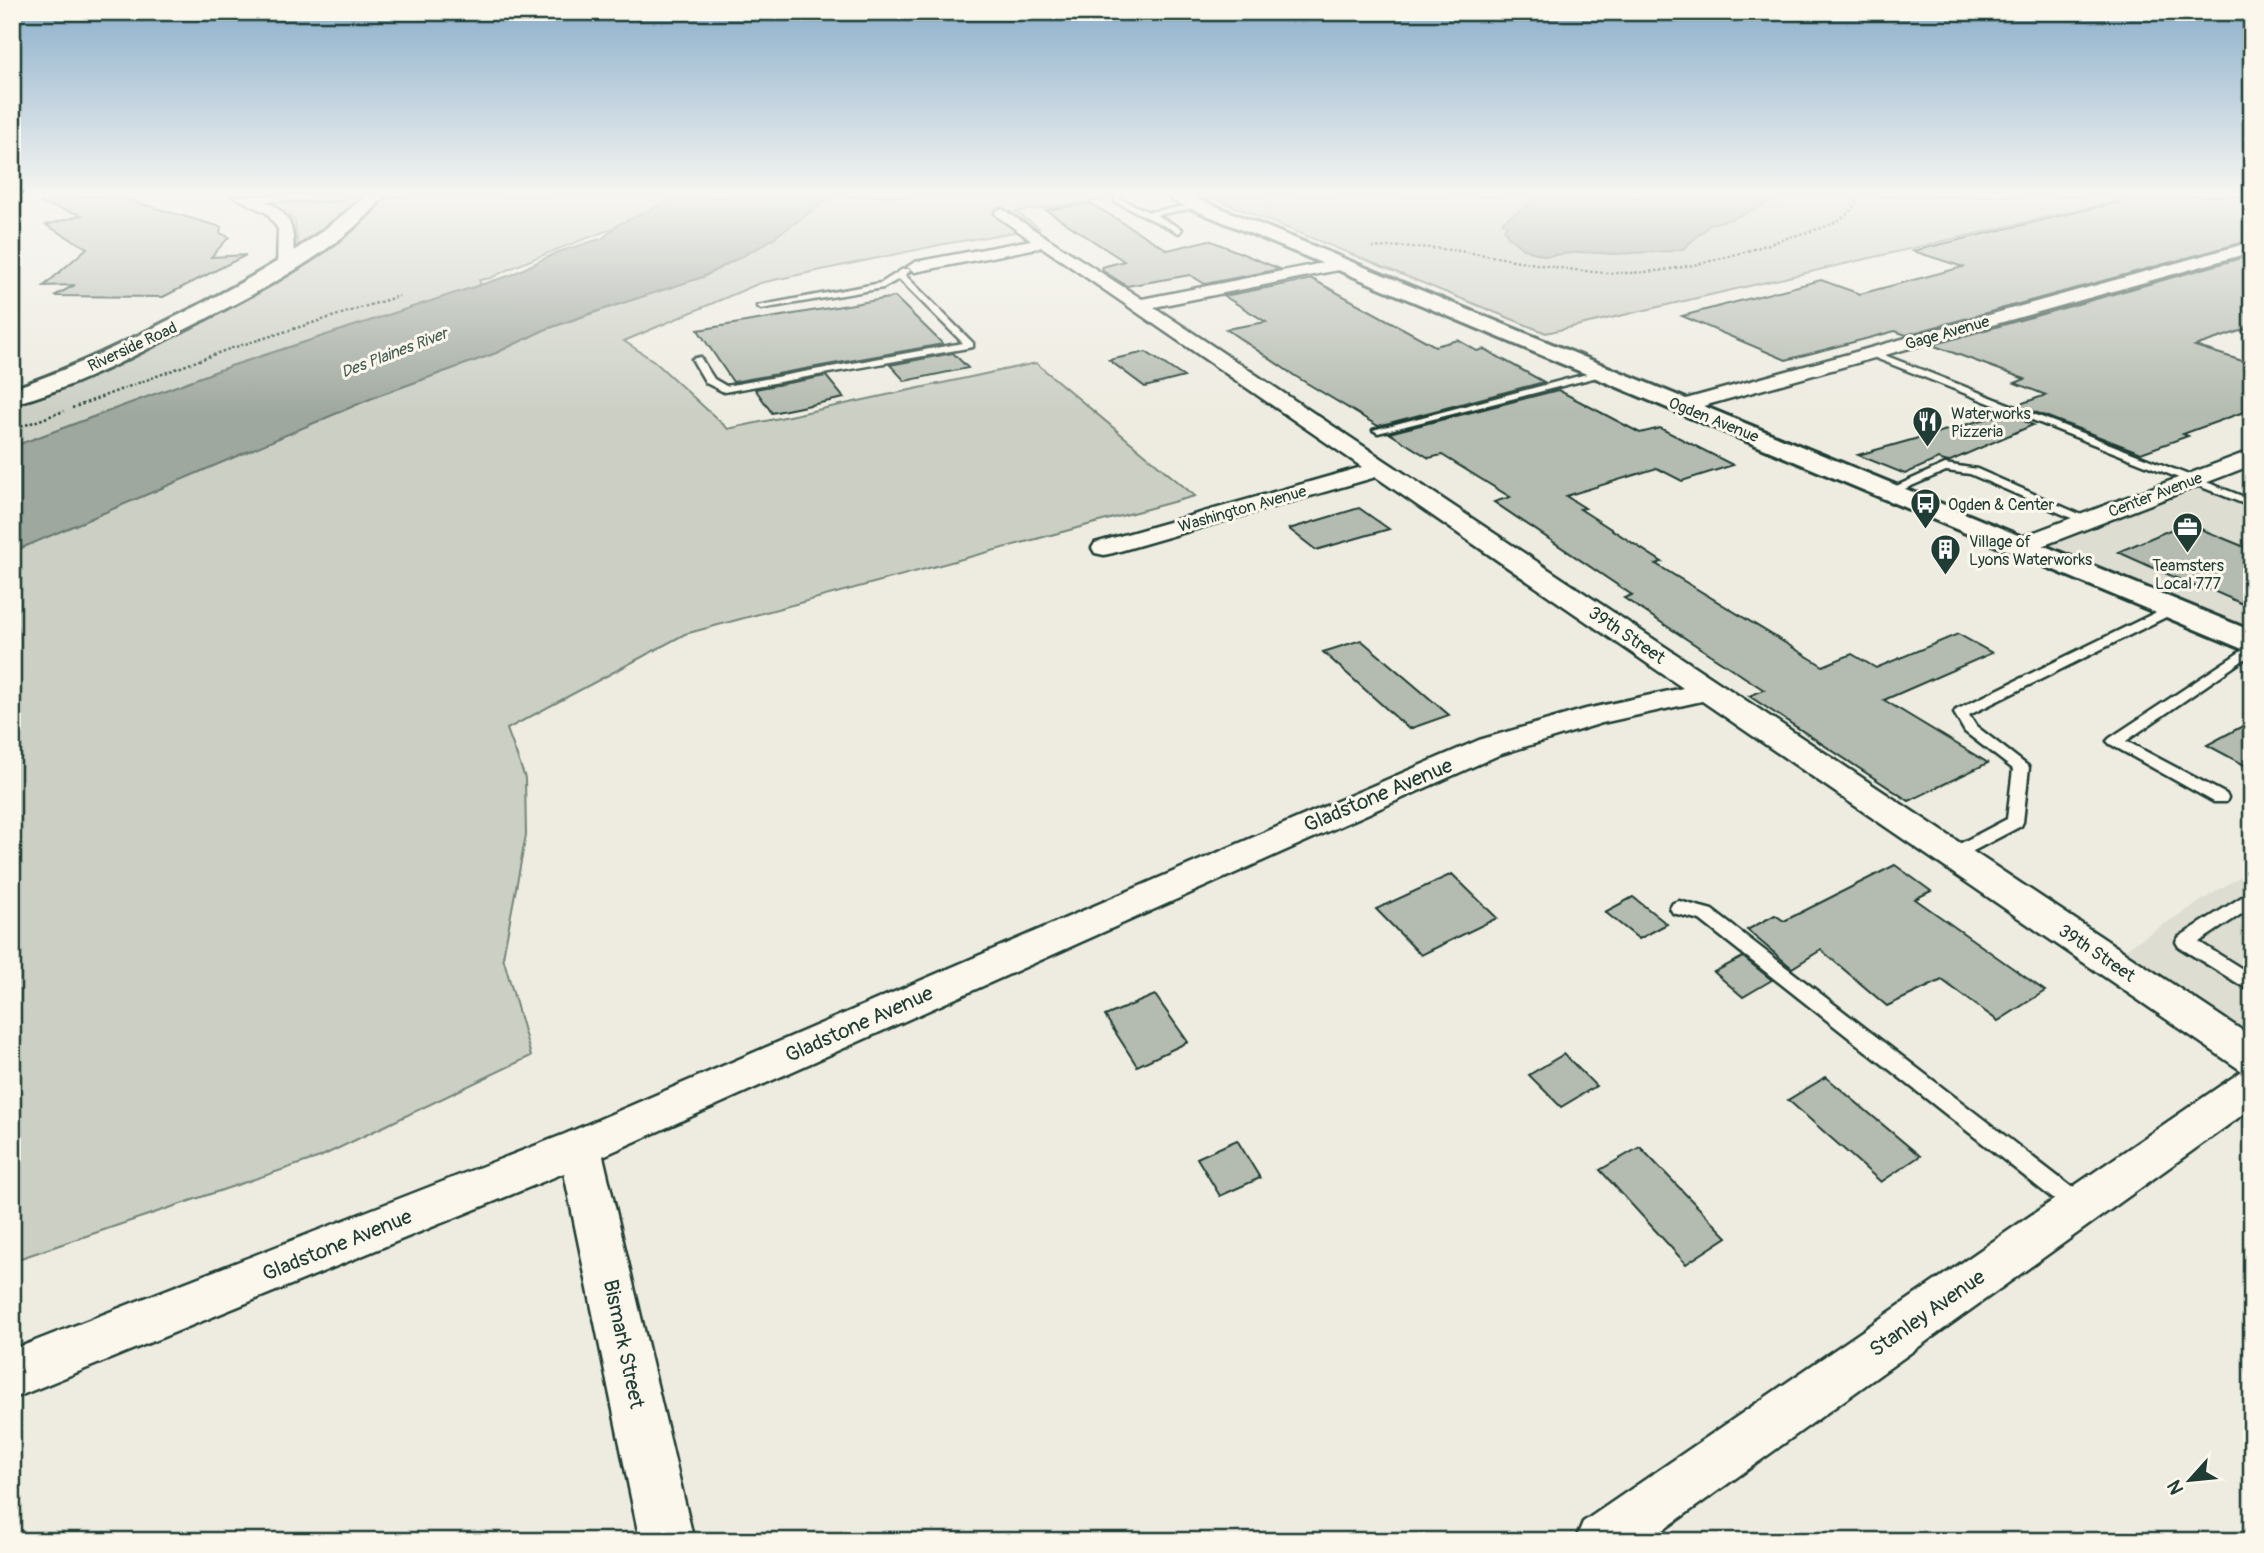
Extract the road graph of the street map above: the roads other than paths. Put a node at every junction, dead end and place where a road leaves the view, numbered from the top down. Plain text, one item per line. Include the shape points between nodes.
1 (282, 268) edge
2 (912, 268) edge
3 (1084, 268) edge
4 (1321, 268) edge
5 (1354, 268) edge
6 (2176, 268) edge
7 (899, 274) junction
8 (1139, 305) junction
9 (761, 306) dead end
10 (1871, 354) junction
11 (696, 359) dead end
12 (1602, 373) junction
13 (12, 397) edge
14 (1682, 406) junction
15 (1378, 430) dead end
16 (2252, 457) edge
17 (1381, 469) junction
18 (2191, 480) junction
19 (1889, 492) junction
20 (2252, 504) edge
21 (2087, 520) junction
22 (2020, 546) junction
23 (1104, 548) dead end
24 (2171, 609) junction
25 (2252, 643) edge
26 (2252, 649) edge
27 (1710, 691) junction
28 (2220, 798) dead end
29 (1951, 855) junction
30 (2252, 901) edge
31 (1679, 908) dead end
32 (2252, 985) edge
33 (2252, 1058) edge
34 (2252, 1086) edge
35 (580, 1147) junction
36 (2079, 1206) junction
37 (12, 1375) edge
38 (667, 1541) edge
39 (1602, 1541) edge

1 - 13 main road, Riverside Road via 126,351
2 - 7 lane
3 - 8 street, 39th Street
4 - 8 street
5 - 12 main road, Ogden Avenue
6 - 10 street, Gage Avenue
7 - 9 lane via 883,285
7 - 11 lane via 970,345 724,389 710,381
8 - 17 street, 39th Street
10 - 14 street, Gage Avenue
10 - 18 lane
12 - 14 main road, Ogden Avenue
12 - 15 lane
14 - 19 main road, Ogden Avenue
16 - 18 street, Center Avenue
17 - 23 street, Washington Avenue
17 - 27 street, 39th Street
18 - 20 lane
18 - 21 street, Center Avenue
19 - 21 lane via 1945,467 1973,471
19 - 22 main road, Ogden Avenue
21 - 22 street, Center Avenue
22 - 24 main road, Ogden Avenue
24 - 25 main road, Ogden Avenue
24 - 29 lane via 1961,713 1970,729 2021,767 2015,822
26 - 28 lane via 2115,741
27 - 29 street, 39th Street
27 - 35 street, Gladstone Avenue via 1596,715 1490,747
29 - 33 street, 39th Street
30 - 32 lane via 2248,899 2185,942
31 - 36 lane via 1706,915
34 - 36 street, Stanley Avenue
35 - 37 street, Gladstone Avenue
35 - 38 street, Bismark Street
36 - 39 street, Stanley Avenue

